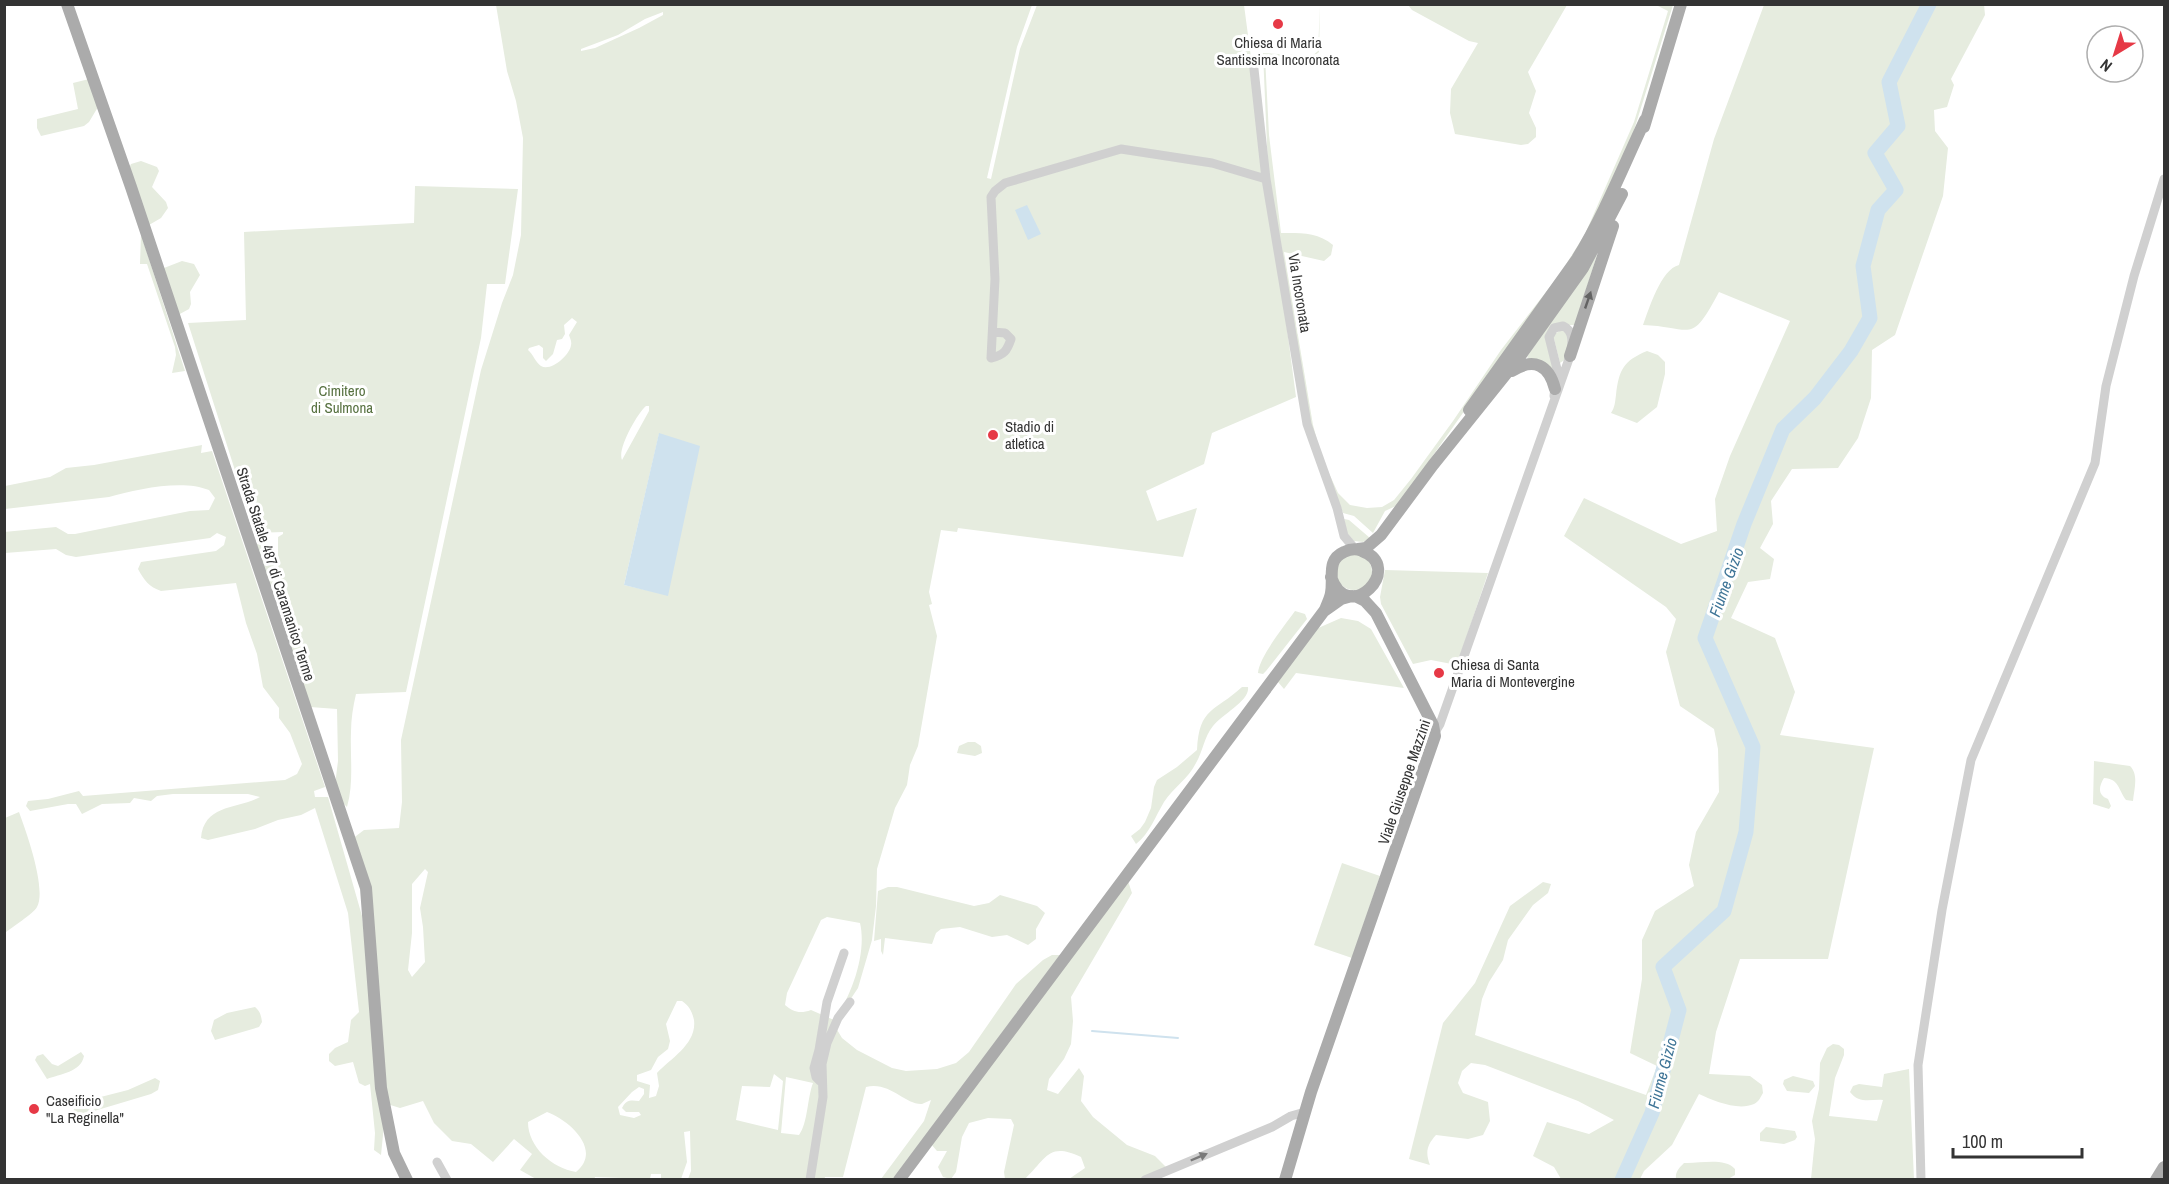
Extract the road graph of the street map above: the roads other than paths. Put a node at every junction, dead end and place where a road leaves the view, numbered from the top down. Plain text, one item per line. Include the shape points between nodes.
1 (67, 4) edge
2 (1681, 4) edge
3 (1253, 60) dead end
4 (1645, 120) junction
5 (1266, 179) junction
6 (2164, 179) edge
7 (1622, 194) junction
8 (2154, 213) junction
9 (2164, 218) edge
10 (993, 332) dead end
11 (1570, 356) junction
12 (1506, 375) junction
13 (1555, 393) junction
14 (1433, 465) junction
15 (1341, 525) junction
16 (1381, 535) junction
17 (1356, 549) junction
18 (1338, 556) junction
19 (1375, 563) junction
20 (1331, 578) junction
21 (1376, 582) junction
22 (1354, 596) junction
23 (1324, 611) junction
24 (1376, 613) junction
25 (1447, 705) junction
26 (1426, 712) junction
27 (1435, 732) junction
28 (844, 952) dead end
29 (850, 1002) dead end
30 (822, 1083) junction
31 (1305, 1113) junction
32 (437, 1162) dead end
33 (2164, 1167) edge
34 (407, 1179) edge
35 (447, 1179) edge
36 (810, 1179) edge
37 (899, 1179) edge
38 (1145, 1179) edge
39 (1285, 1179) edge
40 (1921, 1179) edge
41 (2156, 1179) edge

1 - 34 main road, Strada Statale 487 di Caramanico Terme via 366,888 381,1088 394,1153
2 - 4 main road
3 - 5 street, Via Incoronata
4 - 7 main road
4 - 14 main road via 1592,235
5 - 10 street via 1212,163 1121,149 1005,183 991,197 996,279
5 - 15 street, Via Incoronata via 1307,424
6 - 8 street
11 -> 7 main road
7 - 12 main road via 1575,280
8 - 9 street
8 - 40 street via 2106,386 2095,463 1971,760 1918,1065
11 - 13 street, Viale Giuseppe Mazzini
11 - 13 street, Viale Giuseppe Mazzini via 1570,332 1565,326 1556,327 1549,337 1557,369
12 - 13 main road via 1524,364 1539,365 1550,375
12 - 14 main road
13 - 25 street, Viale Giuseppe Mazzini
14 - 16 main road
15 - 17 street, Via Incoronata via 1346,540
15 - 18 street, Via Incoronata
16 - 17 main road via 1366,548
16 - 19 main road
17 - 18 main road
17 - 19 main road via 1370,555
18 - 20 main road via 1332,564
19 - 21 main road
20 - 22 main road via 1339,590
20 - 23 main road
21 - 22 main road via 1367,592
21 - 24 main road
22 - 23 main road via 1341,599
22 - 24 main road
23 - 37 main road
24 - 26 main road
25 - 26 street via 1439,711
25 - 27 street, Viale Giuseppe Mazzini
26 - 27 main road
27 - 31 main road, Viale Giuseppe Mazzini
28 - 30 street via 827,1002 814,1068
29 - 30 street via 827,1043
30 - 36 street
38 -> 31 street
31 - 39 main road, Viale Giuseppe Mazzini
32 - 35 street
33 - 41 main road

